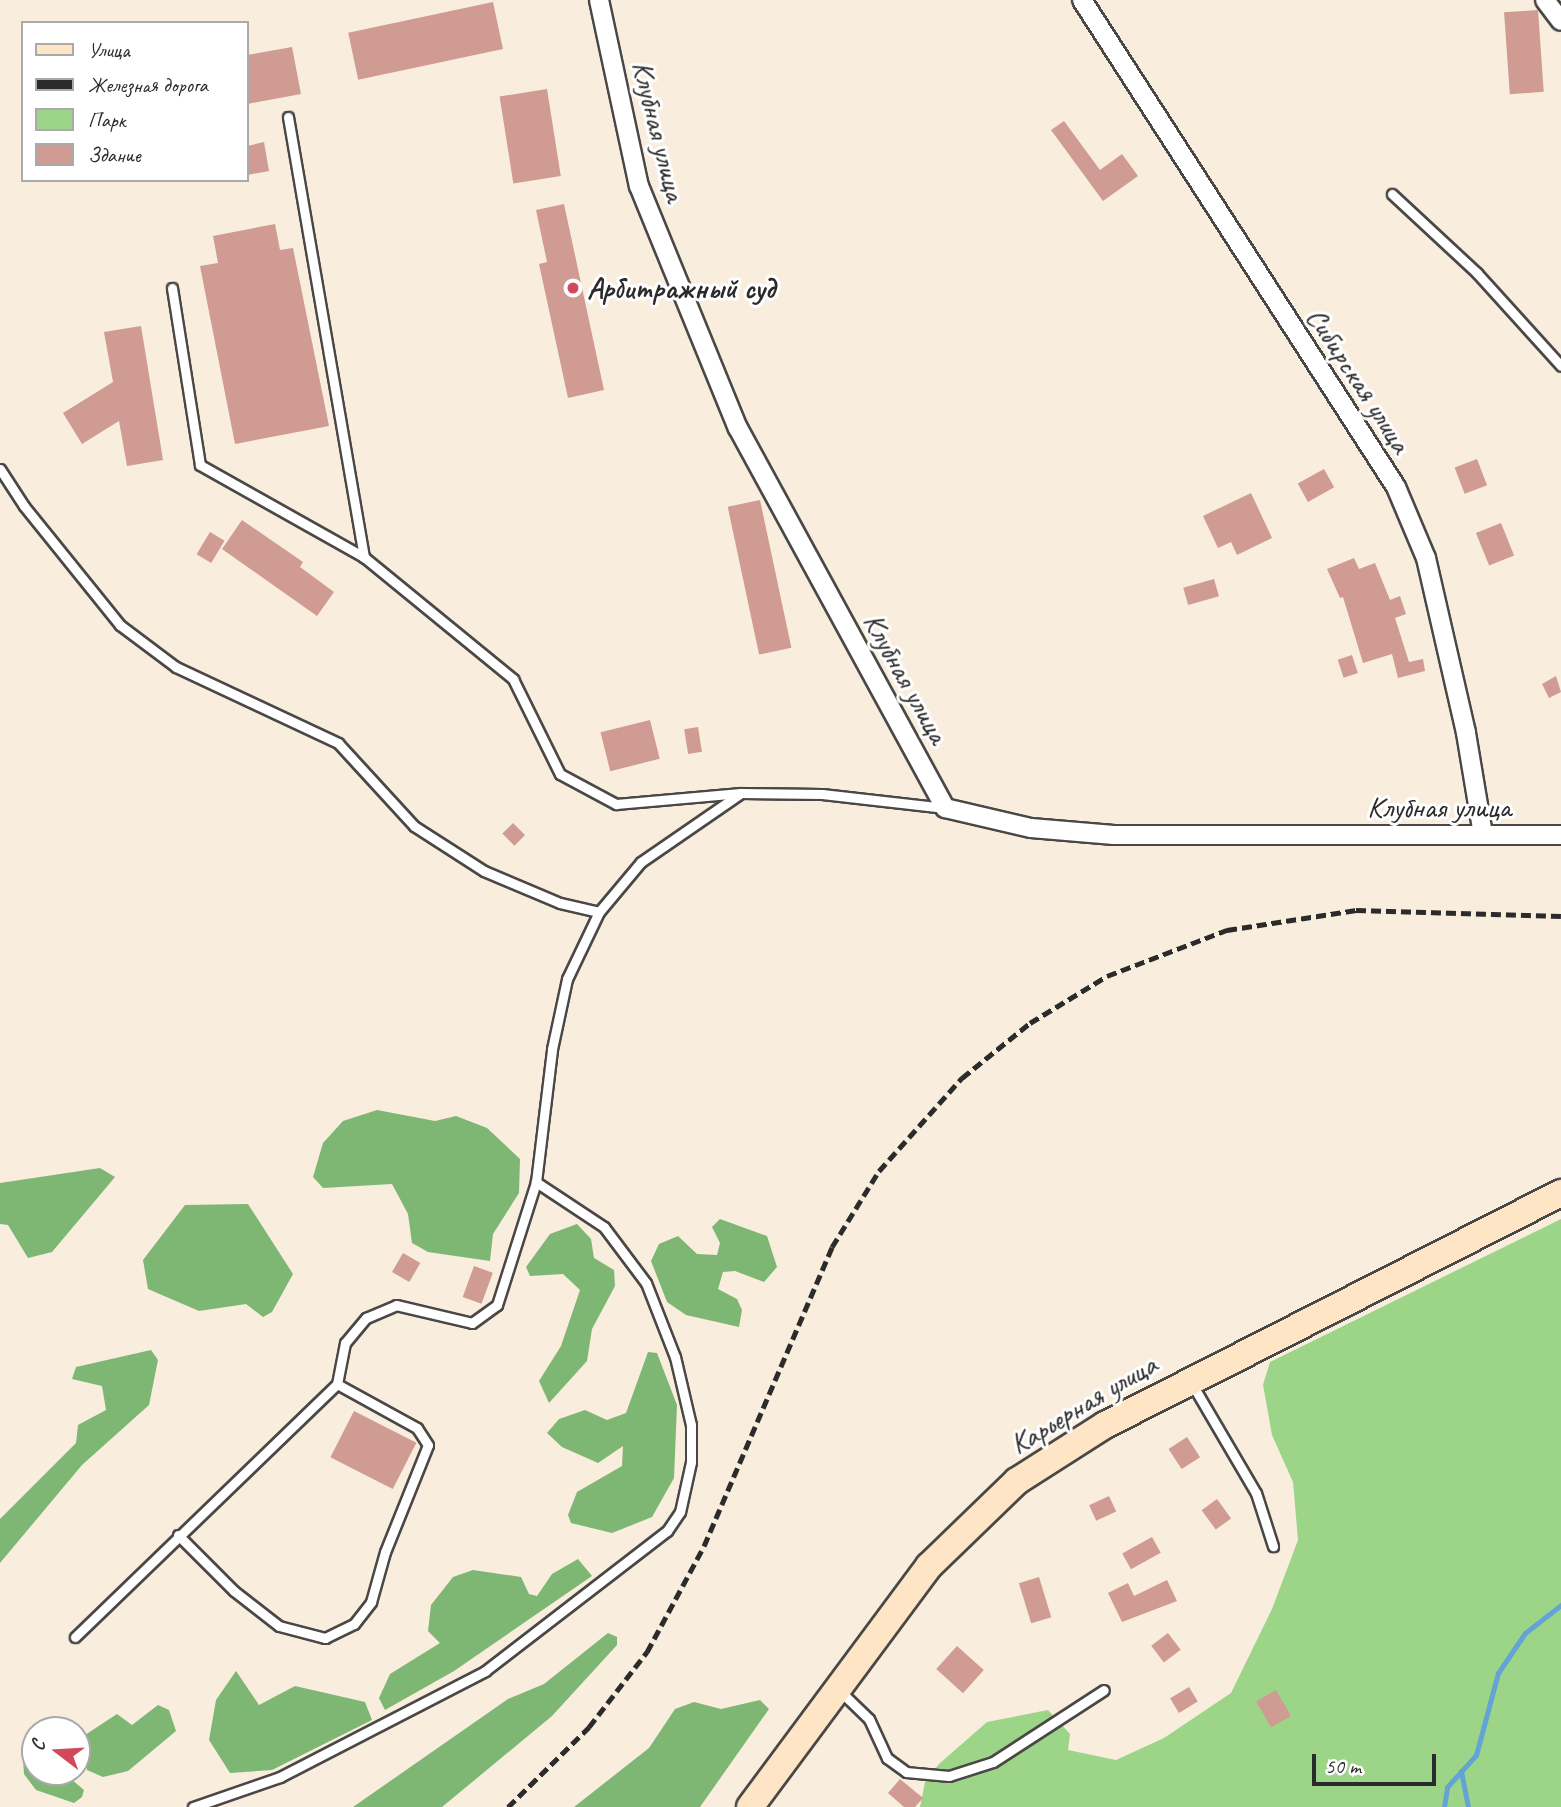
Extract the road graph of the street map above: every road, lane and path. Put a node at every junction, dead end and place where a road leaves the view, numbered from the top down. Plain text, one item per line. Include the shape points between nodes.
1 (599, 0) edge
2 (1082, 0) edge
3 (1548, 1) edge
4 (1561, 20) edge
5 (288, 117) dead end
6 (1392, 194) dead end
7 (172, 288) dead end
8 (1561, 366) edge
9 (0, 469) edge
10 (364, 557) junction
11 (741, 793) junction
12 (945, 808) junction
13 (1483, 835) junction
14 (1561, 835) edge
15 (599, 912) junction
16 (536, 1182) junction
17 (1561, 1193) edge
18 (1189, 1380) junction
19 (337, 1384) junction
20 (178, 1535) junction
21 (1273, 1546) dead end
22 (75, 1637) dead end
23 (836, 1686) junction
24 (1104, 1690) dead end
25 (194, 1807) edge
26 (750, 1807) edge

1 - 12 street, Клубная улица via 639,186 738,428
2 - 13 street, Сибирская улица via 1396,486 1426,558 1466,733
3 - 4 street
5 - 10 lane
6 - 8 lane via 1476,273
7 - 10 lane via 200,466
9 - 15 lane via 24,506 120,625 176,667 338,743 414,826 484,871 561,904
10 - 11 lane via 513,679 560,774 616,804
11 - 12 lane via 822,794
11 - 15 lane via 641,862
12 - 13 street, Клубная улица via 1031,828 1114,835
13 - 14 street, Клубная улица
15 - 16 lane via 567,979 552,1049
16 - 19 lane via 497,1305 472,1323 396,1305 366,1318 345,1343
16 - 25 lane via 604,1227 646,1283 675,1357 691,1425 691,1462 680,1511 667,1531 485,1671 280,1777
17 - 18 main road, Карьерная улица
18 - 21 lane via 1256,1493
18 - 23 main road, Карьерная улица via 1054,1456 981,1511 929,1566
19 - 20 lane
19 - 20 lane via 417,1428 428,1445 385,1552 371,1602 354,1624 325,1638 279,1626 234,1591
20 - 22 lane
23 - 24 lane via 869,1719 887,1758 906,1772 949,1776 993,1762
23 - 26 main road, Карьерная улица

